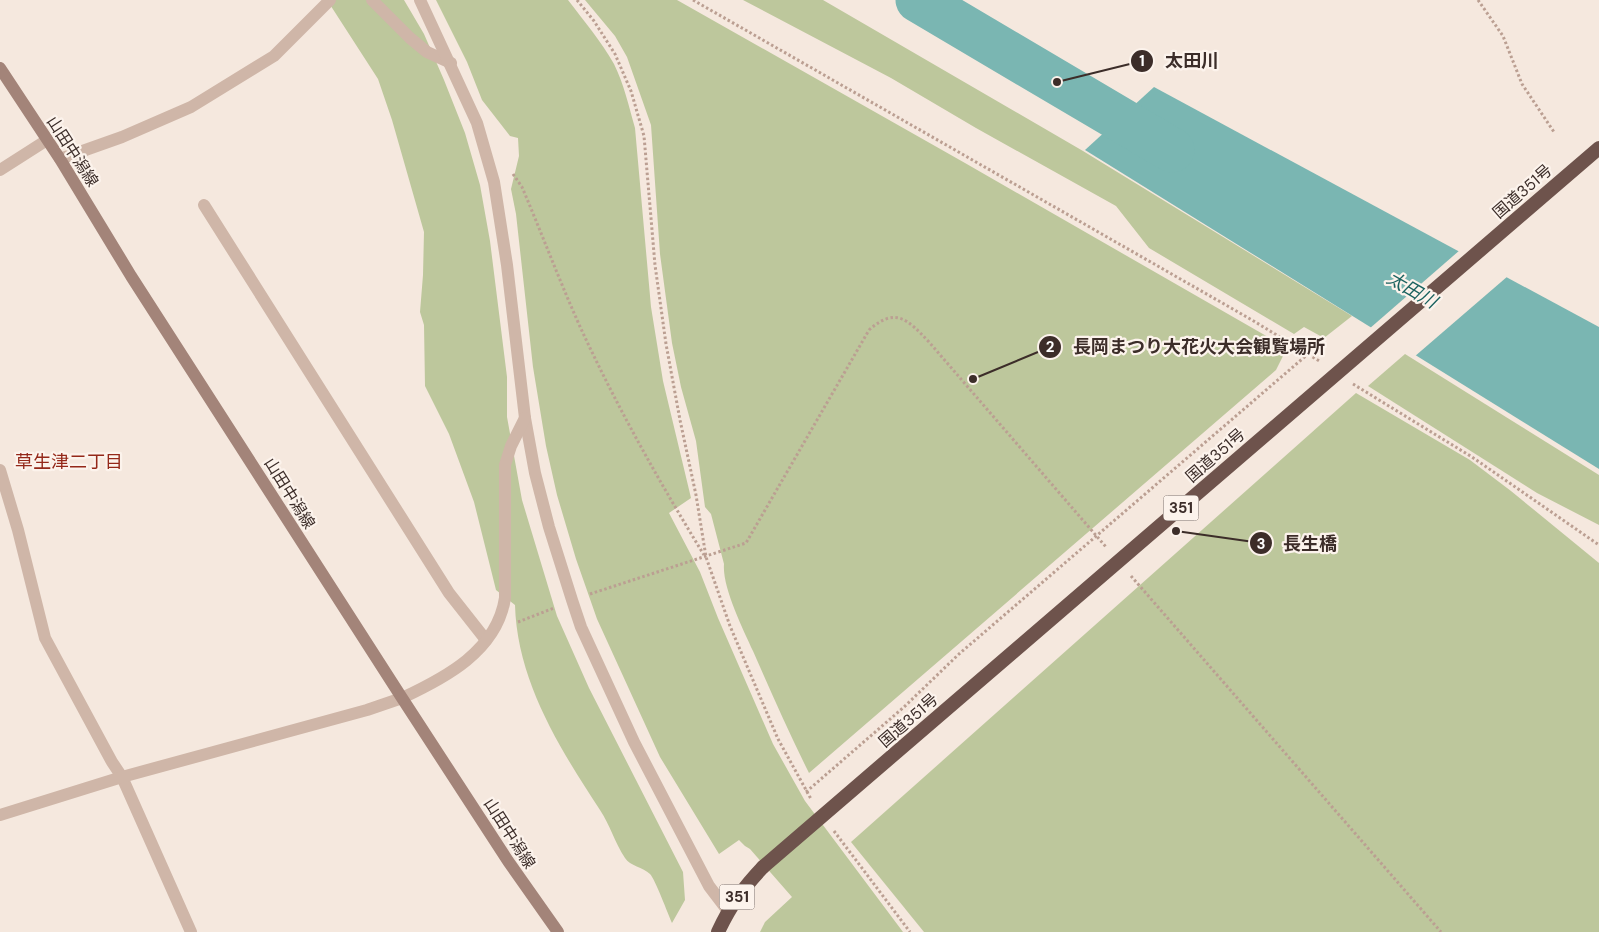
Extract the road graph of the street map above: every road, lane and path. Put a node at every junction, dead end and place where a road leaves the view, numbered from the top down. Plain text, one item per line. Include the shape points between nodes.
1 (330, 0) edge
2 (372, 0) edge
3 (420, 0) edge
4 (577, 0) edge
5 (693, 0) edge
6 (1478, 0) edge
7 (451, 63) junction
8 (0, 68) edge
9 (1554, 132) dead end
10 (47, 140) junction
11 (1599, 148) edge
12 (60, 159) junction
13 (0, 170) edge
14 (511, 171) dead end
15 (204, 205) dead end
16 (1308, 354) junction
17 (1323, 363) dead end
18 (1352, 383) dead end
19 (525, 418) junction
20 (0, 470) edge
21 (1096, 536) junction
22 (1599, 545) edge
23 (1109, 551) dead end
24 (706, 557) junction
25 (1129, 573) dead end
26 (596, 592) dead end
27 (558, 606) dead end
28 (521, 622) dead end
29 (486, 640) junction
30 (402, 698) junction
31 (122, 777) junction
32 (806, 792) junction
33 (812, 800) dead end
34 (0, 815) edge
35 (829, 824) dead end
36 (728, 911) junction
37 (191, 932) edge
38 (558, 932) edge
39 (718, 932) edge
40 (910, 932) edge
41 (1441, 932) edge

1 - 12 street via 274,56 191,107
2 - 7 street via 427,52
3 - 7 street
4 - 24 path via 615,54 631,91 644,136 655,265 666,344
5 - 16 path
6 - 9 path via 1503,36 1522,84
7 - 19 street via 477,123 494,182
8 - 10 main road, 山田中潟線
10 - 12 main road, 山田中潟線
10 - 13 street
11 - 36 highway, 国道351号 / 351, bridge via 763,867 743,888
12 - 30 main road, 山田中潟線 via 131,276
14 - 24 path via 522,187 590,347 634,433
15 - 29 street via 449,593
16 - 17 path
16 - 21 path
18 - 22 path via 1472,456
19 - 29 street via 506,465 503,611
19 - 36 street via 549,527 581,627 669,811 709,886
20 - 31 street via 45,638
21 - 23 path
21 - 24 path via 929,342 910,322 895,317 879,322 869,330 746,543
21 - 32 path
24 - 26 path
24 - 32 path via 753,681
25 - 41 path
27 - 28 path
29 - 30 street via 472,657 451,673
30 - 31 street
30 - 38 main road, 山田中潟線
31 - 34 street
31 - 37 street
32 - 33 path
35 - 40 path
36 - 39 highway, 351

